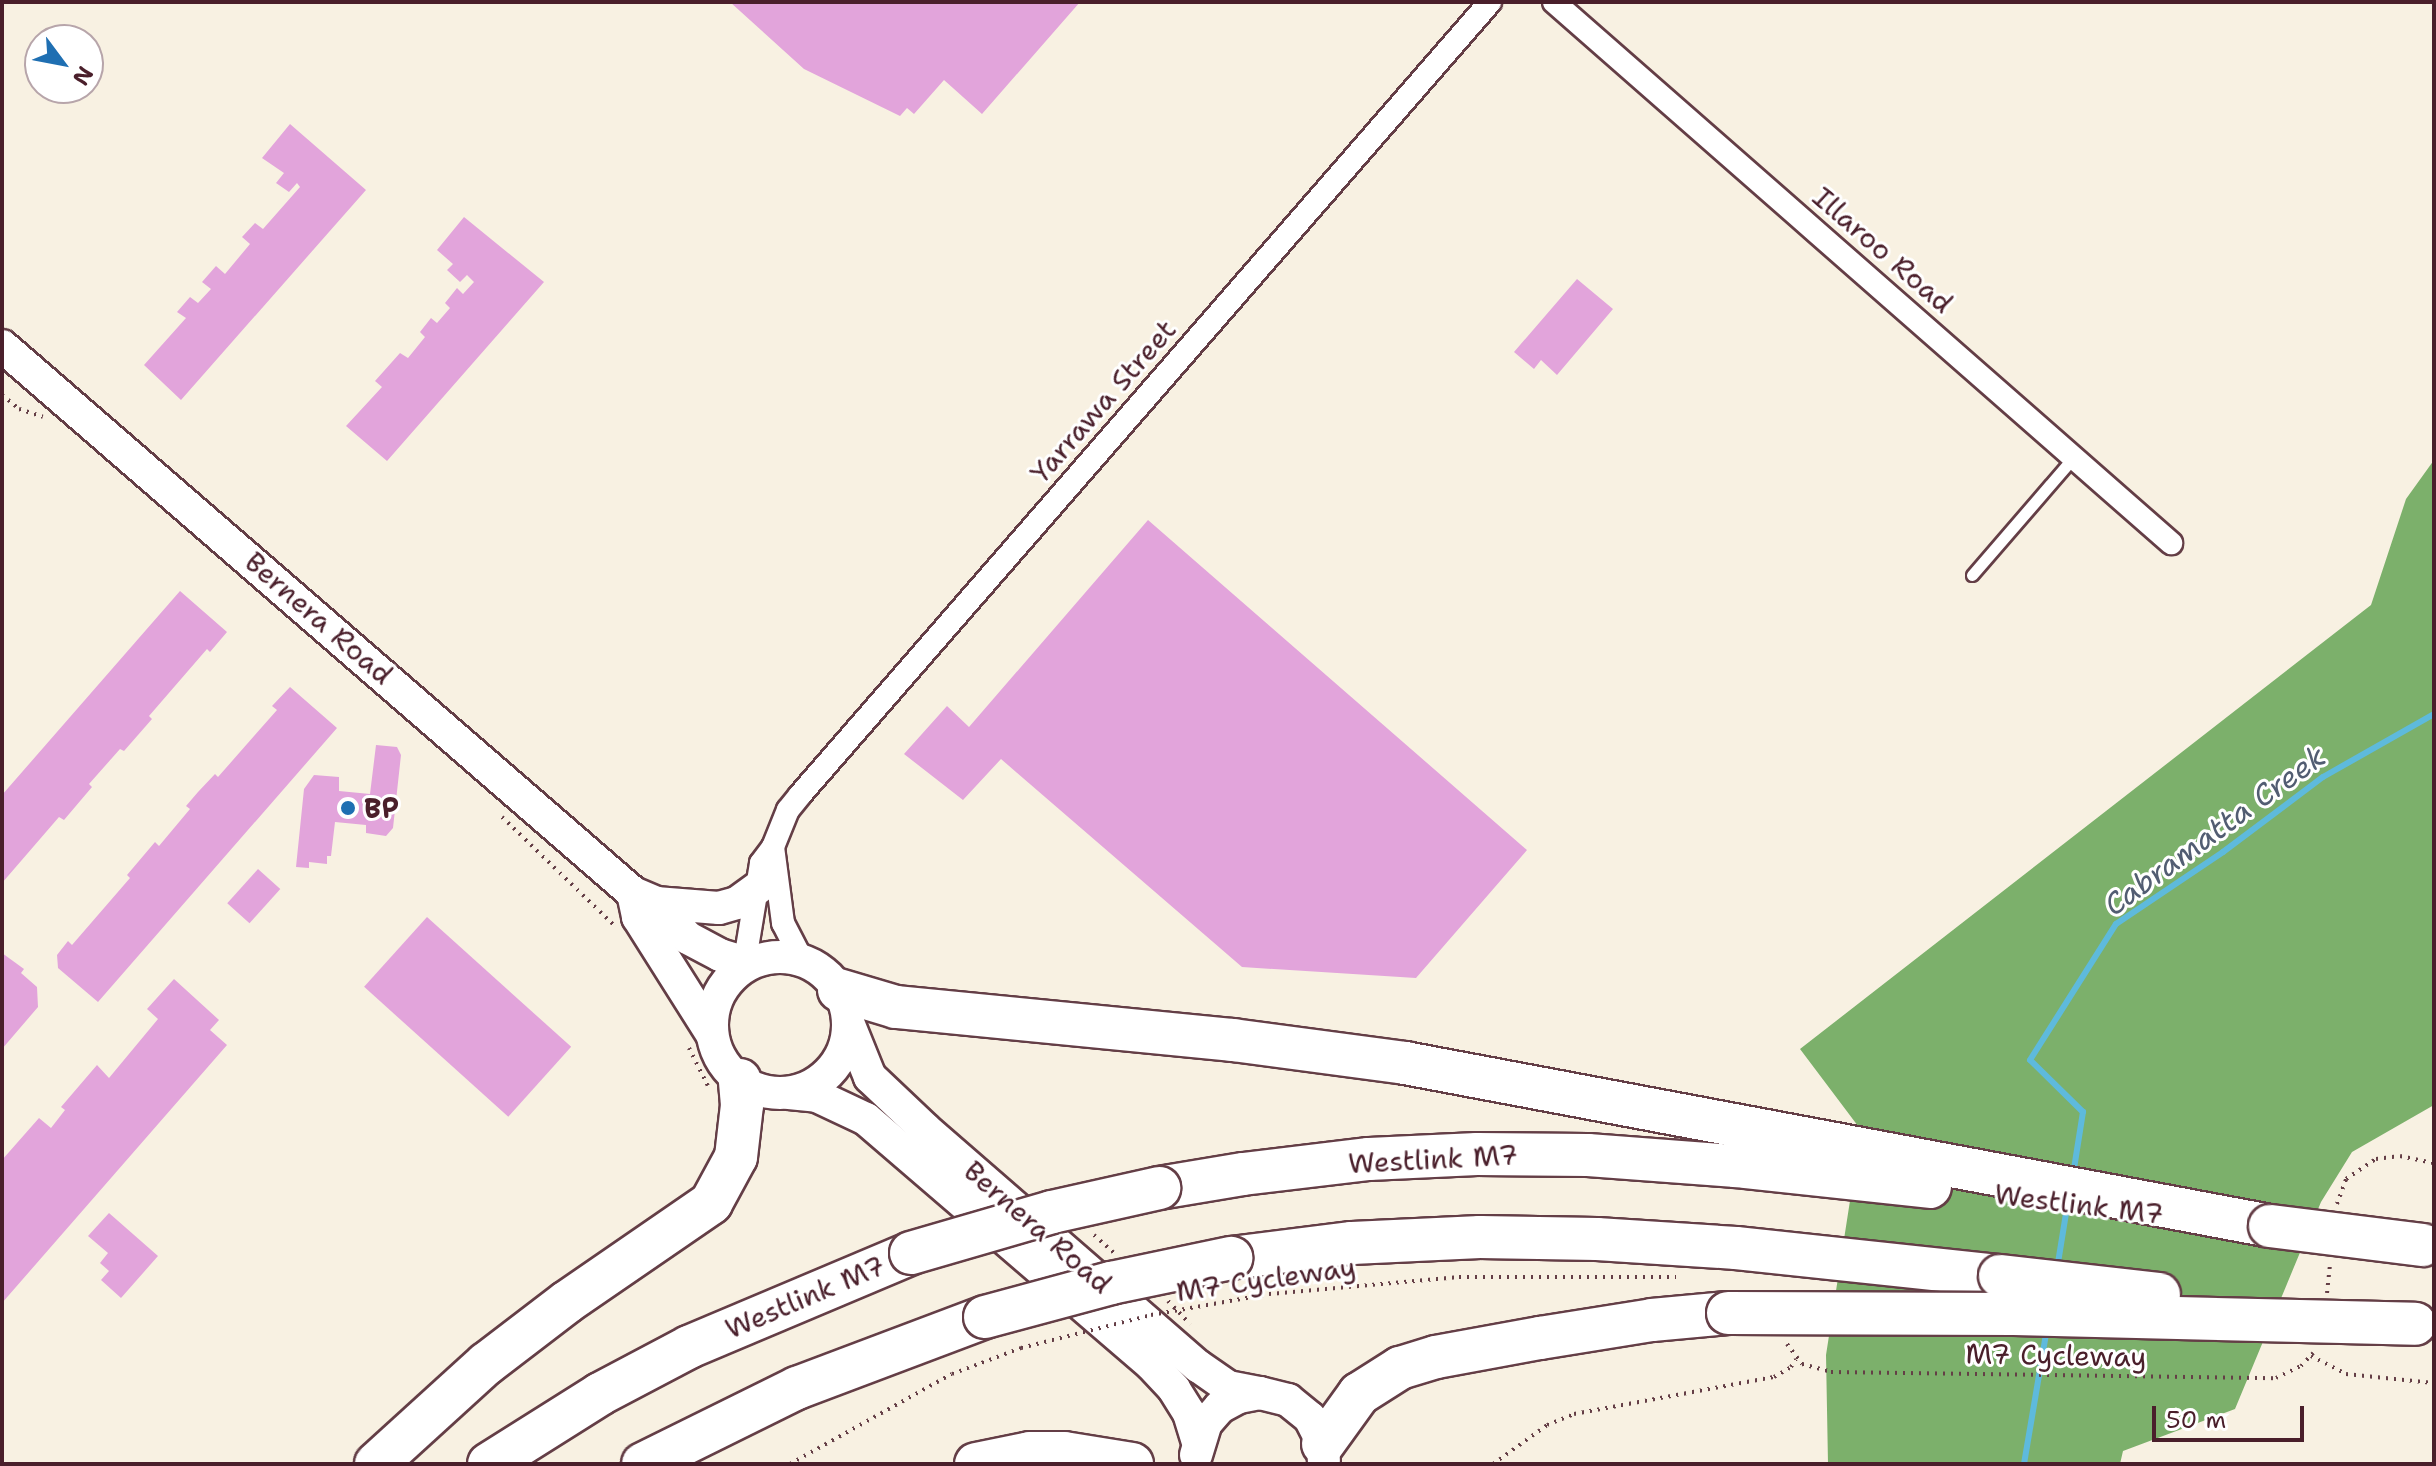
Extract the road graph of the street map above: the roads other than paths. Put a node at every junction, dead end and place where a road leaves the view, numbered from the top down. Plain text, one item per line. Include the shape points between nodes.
1 (1490, 2) edge
2 (1554, 2) edge
3 (2, 346) edge
4 (2074, 457) junction
5 (2171, 543) dead end
6 (1972, 575) dead end
7 (773, 847) junction
8 (758, 888) junction
9 (645, 898) junction
10 (802, 960) junction
11 (750, 963) junction
12 (844, 1008) junction
13 (712, 1034) junction
14 (740, 1080) junction
15 (789, 1093) junction
16 (1748, 1147) junction
17 (2429, 1245) edge
18 (2424, 1324) edge
19 (1260, 1393) junction
20 (1197, 1453) edge
21 (1324, 1459) edge
22 (376, 1464) edge
23 (489, 1464) edge
24 (643, 1464) edge
25 (976, 1464) edge
26 (1132, 1464) edge

1 - 7 street, Yarrawa Street via 800,795
2 - 4 street, Illaroo Road
3 - 9 main road, Bernera Road
4 - 5 street, Illaroo Road
4 - 6 lane
7 - 8 street, Yarrawa Street via 761,863
7 - 10 street, Yarrawa Street via 783,923
8 - 9 main road via 719,908
8 - 11 street, Yarrawa Street via 747,948
9 - 11 main road, Bernera Road via 688,938
9 - 13 main road, Bernera Road via 638,917
10 - 11 main road via 768,957
10 - 12 main road via 824,971
11 - 13 main road via 719,993
12 - 15 main road via 842,1053 825,1077
12 - 16 highway via 896,1007 1325,1050
12 - 19 main road, Bernera Road via 870,1077 925,1129 1198,1366 1228,1387
13 - 14 main road via 722,1060
14 - 15 main road via 772,1093
14 - 22 highway via 736,1157 711,1203 486,1364
15 - 20 main road, Bernera Road via 817,1096 866,1119 1151,1364 1189,1413
16 - 17 highway, bridge
16 - 23 highway, Westlink M7, bridge via 1369,1159 1159,1188 1038,1215 911,1253 786,1303 600,1394
18 - 21 highway, bridge via 2014,1314 1728,1313 1652,1320 1436,1357 1400,1368 1359,1394
18 - 24 highway, bridge via 1736,1248 1480,1237 1352,1243 1231,1258 985,1317 797,1388
19 - 20 main road via 1220,1407 1206,1423
19 - 21 main road, Bernera Road via 1300,1407 1318,1430
25 - 26 highway via 1030,1453 1064,1453

